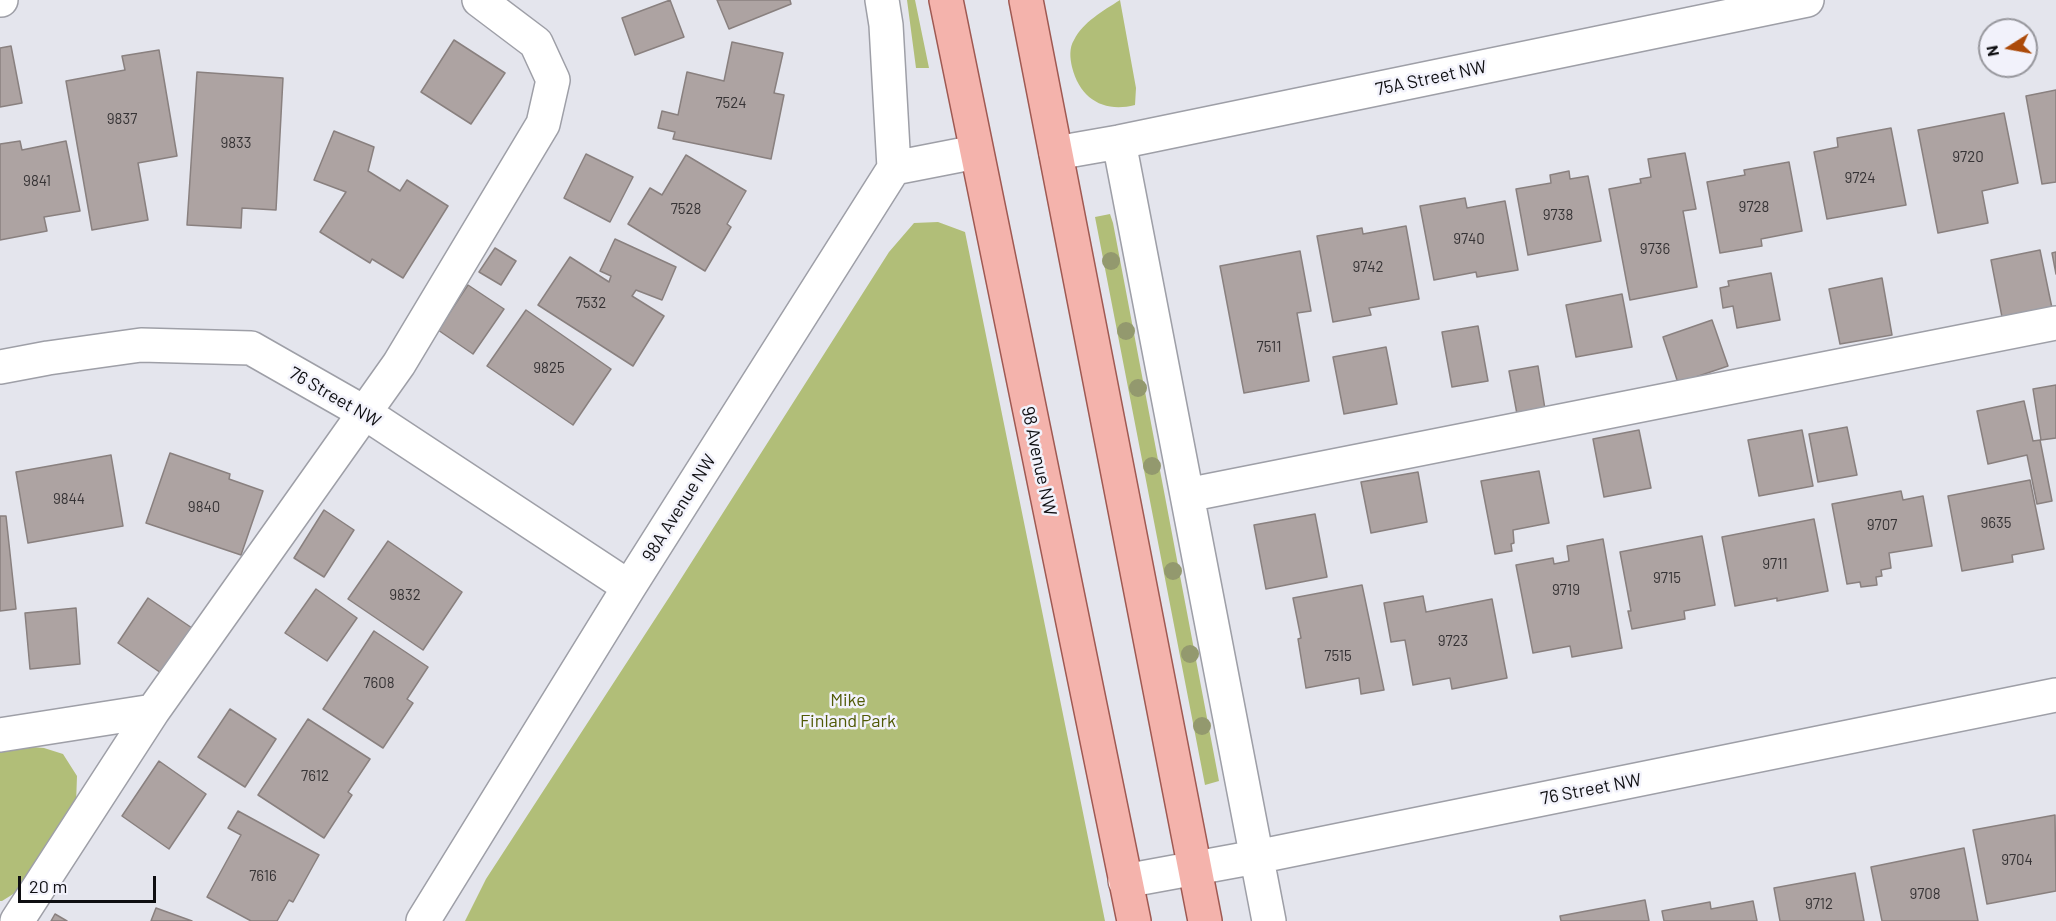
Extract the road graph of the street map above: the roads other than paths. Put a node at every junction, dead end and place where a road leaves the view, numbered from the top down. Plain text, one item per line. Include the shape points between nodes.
1 (479, 0) edge
2 (882, 0) edge
3 (946, 0) edge
4 (1807, 0) edge
5 (1034, 4) edge
6 (1119, 142) junction
7 (976, 152) junction
8 (1056, 153) junction
9 (894, 168) junction
10 (2056, 323) edge
11 (0, 367) edge
12 (365, 413) junction
13 (1187, 495) junction
14 (629, 587) junction
15 (2056, 695) edge
16 (153, 711) junction
17 (0, 735) edge
18 (1256, 856) junction
19 (1195, 868) junction
20 (1125, 881) junction
21 (17, 921) edge
22 (423, 921) edge
23 (1134, 921) edge
24 (1204, 921) edge
25 (1269, 921) edge

1 - 12 street via 536,43 553,80 543,124 399,364
2 - 9 street
3 - 7 main road, 98 Avenue NW
4 - 6 street, 75A Street NW
5 - 8 main road
6 - 8 street, 75A Street NW
6 - 13 street
7 - 9 street
7 - 20 main road, 98 Avenue NW
8 - 19 main road
9 - 14 street, 98A Avenue NW
10 - 13 street
11 - 12 street, 76 Street NW via 141,345 251,348
12 - 14 street, 76 Street NW
12 - 16 street
13 - 18 street
14 - 22 street, 98A Avenue NW
15 - 18 street, 76 Street NW
16 - 17 street
16 - 21 street
18 - 19 street, 76 Street NW
18 - 25 street
19 - 20 street, 76 Street NW
19 - 24 main road
20 - 23 main road, 98 Avenue NW

